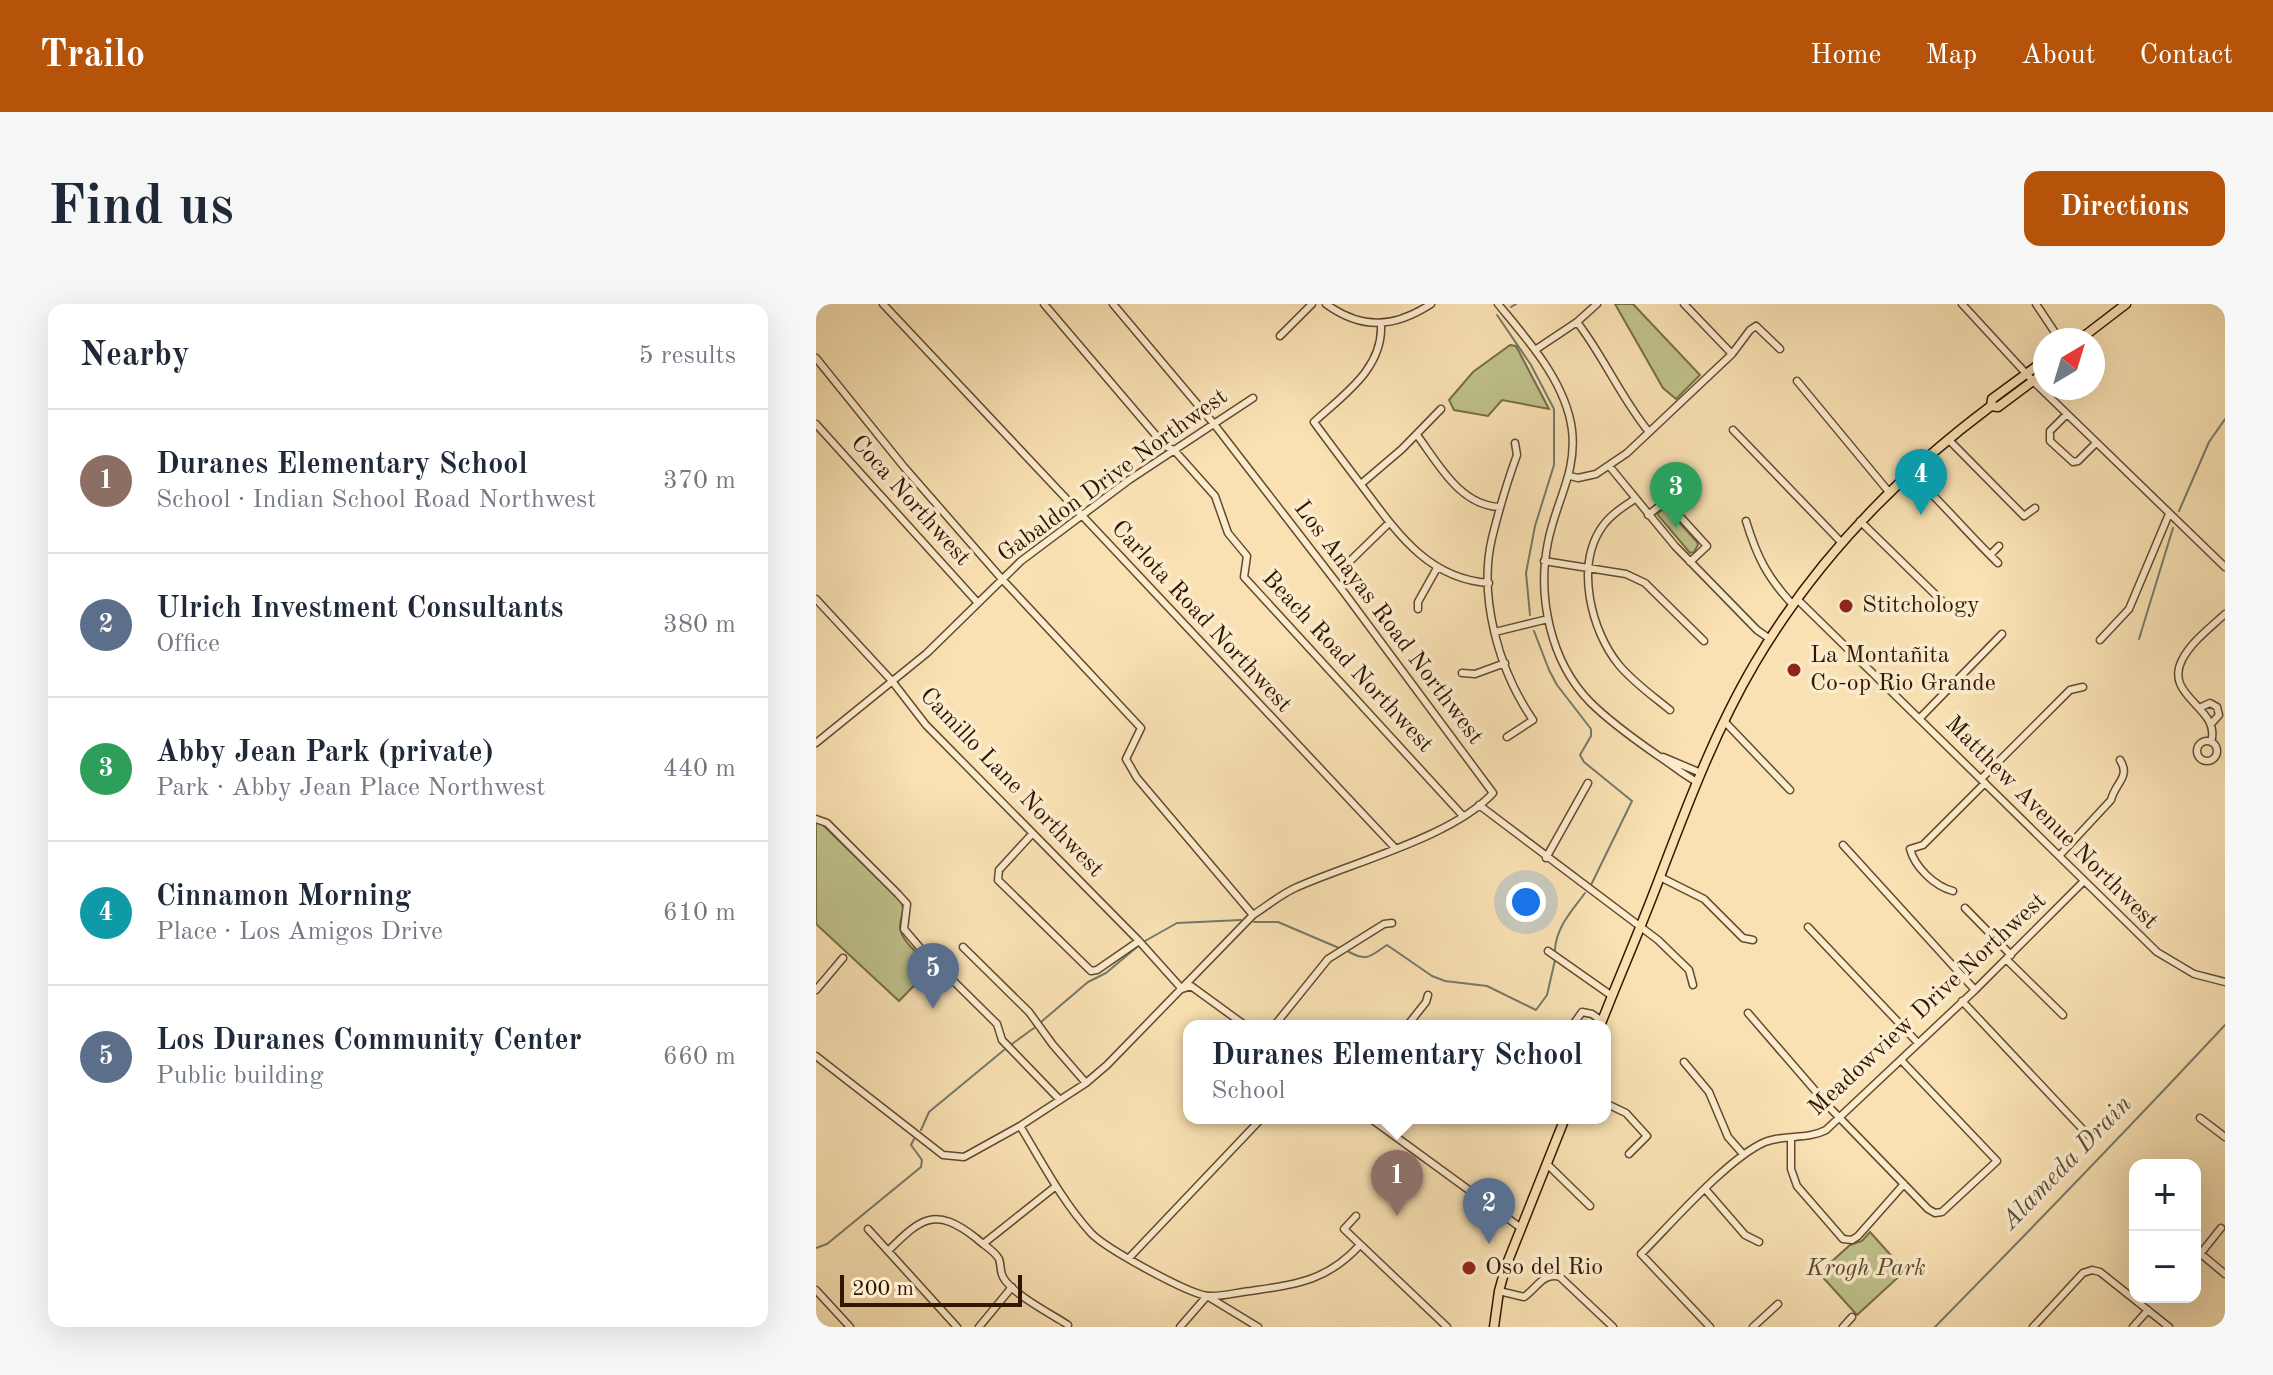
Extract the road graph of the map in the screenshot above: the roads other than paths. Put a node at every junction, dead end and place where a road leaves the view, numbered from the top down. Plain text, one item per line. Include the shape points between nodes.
1 (883, 304) edge
2 (1044, 304) edge
3 (1113, 304) edge
4 (1312, 304) edge
5 (1326, 304) edge
6 (1431, 304) edge
7 (1498, 304) edge
8 (1597, 304) edge
9 (1684, 304) edge
10 (1962, 304) edge
11 (2036, 304) edge
12 (2126, 304) edge
13 (1577, 322) junction
14 (1381, 325) junction
15 (2052, 328) edge
16 (2095, 328) edge
17 (1280, 336) dead end
18 (1780, 349) dead end
19 (1535, 350) junction
20 (1732, 354) junction
21 (816, 358) edge
22 (2033, 374) edge
23 (2033, 376) edge
24 (2030, 377) junction
25 (1797, 381) dead end
26 (1253, 398) dead end
27 (1441, 409) dead end
28 (2067, 414) junction
29 (816, 424) edge
30 (1214, 424) junction
31 (1733, 430) dead end
32 (1649, 432) junction
33 (1417, 435) junction
34 (1948, 439) junction
35 (1515, 443) dead end
36 (2096, 443) junction
37 (1174, 450) junction
38 (1610, 467) junction
39 (1909, 472) junction
40 (1570, 476) junction
41 (1361, 484) junction
42 (1889, 492) junction
43 (1635, 499) junction
44 (1500, 507) junction
45 (2035, 508) dead end
46 (2169, 514) junction
47 (1648, 515) junction
48 (1081, 516) junction
49 (1746, 521) dead end
50 (1860, 521) junction
51 (1389, 523) junction
52 (1841, 542) junction
53 (1999, 546) dead end
54 (1990, 555) junction
55 (1544, 561) junction
56 (1690, 562) junction
57 (1348, 563) dead end
58 (1998, 563) dead end
59 (1589, 567) junction
60 (2225, 567) edge
61 (1437, 568) junction
62 (1001, 578) junction
63 (1489, 583) junction
64 (816, 599) edge
65 (1795, 602) junction
66 (978, 603) junction
67 (1944, 603) dead end
68 (1418, 609) dead end
69 (2225, 614) edge
70 (1548, 619) junction
71 (1495, 632) junction
72 (2002, 634) dead end
73 (1770, 639) junction
74 (2100, 640) dead end
75 (1704, 641) dead end
76 (1505, 663) junction
77 (1462, 673) dead end
78 (892, 681) junction
79 (2083, 687) dead end
80 (2199, 708) junction
81 (1670, 710) dead end
82 (1920, 718) junction
83 (1725, 722) junction
84 (2211, 724) junction
85 (1507, 737) dead end
86 (818, 738) edge
87 (2211, 742) dead end
88 (2120, 760) dead end
89 (1699, 778) junction
90 (1983, 781) junction
91 (1588, 783) dead end
92 (1790, 790) dead end
93 (1479, 805) junction
94 (1463, 816) junction
95 (816, 819) edge
96 (1032, 834) junction
97 (1843, 845) dead end
98 (1395, 848) junction
99 (2059, 856) junction
100 (1546, 858) junction
101 (1660, 877) junction
102 (2084, 881) junction
103 (1953, 891) dead end
104 (1965, 908) dead end
105 (1253, 915) junction
106 (1392, 923) dead end
107 (1640, 926) junction
108 (1808, 927) dead end
109 (1753, 940) dead end
110 (1139, 941) junction
111 (963, 947) dead end
112 (1548, 951) dead end
113 (2009, 957) junction
114 (843, 958) dead end
115 (2225, 982) edge
116 (1693, 985) dead end
117 (1182, 989) junction
118 (816, 990) edge
119 (1975, 990) junction
120 (1428, 995) dead end
121 (1612, 996) junction
122 (1962, 1001) junction
123 (1748, 1013) dead end
124 (2063, 1015) dead end
125 (1238, 1020) edge
126 (1279, 1020) edge
127 (1412, 1020) edge
128 (1576, 1020) edge
129 (1598, 1020) edge
130 (1602, 1020) edge
131 (1918, 1043) junction
132 (816, 1056) edge
133 (1901, 1060) junction
134 (1684, 1062) dead end
135 (1086, 1083) junction
136 (1060, 1100) junction
137 (1611, 1106) edge
138 (1840, 1118) junction
139 (2200, 1118) dead end
140 (1256, 1124) edge
141 (1378, 1124) edge
142 (1563, 1124) edge
143 (1020, 1126) junction
144 (2088, 1135) dead end
145 (2225, 1137) edge
146 (1791, 1138) junction
147 (1629, 1154) dead end
148 (1743, 1154) junction
149 (1547, 1164) junction
150 (1904, 1184) junction
151 (1056, 1186) junction
152 (1706, 1190) junction
153 (1590, 1206) dead end
154 (1356, 1216) dead end
155 (1521, 1228) junction
156 (2221, 1228) dead end
157 (868, 1229) dead end
158 (1759, 1242) dead end
159 (983, 1244) junction
160 (1360, 1245) junction
161 (2201, 1248) edge
162 (888, 1251) junction
163 (2201, 1254) edge
164 (1129, 1258) junction
165 (2225, 1274) edge
166 (1012, 1287) junction
167 (816, 1290) edge
168 (1499, 1291) junction
169 (1207, 1296) junction
170 (1778, 1304) dead end
171 (2148, 1310) junction
172 (1852, 1317) dead end
173 (1068, 1325) dead end
174 (850, 1327) edge
175 (957, 1327) edge
176 (979, 1327) edge
177 (1180, 1327) edge
178 (1258, 1327) edge
179 (1447, 1327) edge
180 (1494, 1327) edge
181 (1613, 1327) edge
182 (1710, 1327) edge
183 (1753, 1327) edge
184 (1843, 1327) edge
185 (2033, 1327) edge
186 (2133, 1327) edge
187 (2169, 1327) edge

1 - 48 street, Carlota Road Northwest
2 - 37 street, Beach Road Northwest via 1165,446
3 - 30 street, Los Anayas Road Northwest
4 - 17 street
5 - 14 street via 1343,316
6 - 14 street
7 - 19 street
8 - 13 street
9 - 20 street
10 - 24 street
11 - 15 street
12 - 16 main road
13 - 19 street
13 - 32 street
14 - 41 street via 1378,356 1370,368 1314,422
18 - 20 street via 1756,326
19 - 40 street via 1568,413
20 - 32 street
21 - 62 street
22 - 24 main road
23 - 24 main road
24 - 28 street
24 - 34 main road via 1998,407 1991,406
25 - 42 street
26 - 30 street, Gabaldon Drive Northwest
27 - 33 street
28 - 36 street
28 - 36 street via 2050,431 2050,441 2073,462
29 - 66 street, Coca Northwest
30 - 37 street, Gabaldon Drive Northwest
30 - 93 street, Los Anayas Road Northwest via 1492,790
31 - 52 street
32 - 38 street
33 - 41 street
33 - 44 street via 1455,486 1470,498
34 - 39 main road
34 - 45 street via 2024,516
35 - 44 street via 1517,455
36 - 46 street
37 - 48 street, Gabaldon Drive Northwest
37 - 94 street, Beach Road Northwest via 1219,503 1228,533 1247,556 1244,577
38 - 40 street
38 - 43 street
39 - 42 main road
39 - 54 street
40 - 55 street
41 - 51 street
42 - 50 main road
43 - 47 street
43 - 59 street via 1601,527
44 - 63 street
46 - 60 street
46 - 74 street via 2129,609
47 - 56 street
47 - 56 street via 1666,501 1707,546
48 - 62 street, Gabaldon Drive Northwest
48 - 98 street, Carlota Road Northwest
49 - 65 street, Matthew Avenue Northwest via 1764,570
50 - 52 main road
50 - 67 street
51 - 57 street
51 - 61 street
52 - 65 main road
53 - 54 street
54 - 58 street
55 - 59 street
55 - 70 street
56 - 73 street
59 - 75 street via 1645,583
59 - 81 street via 1601,637 1618,664
61 - 63 street
61 - 68 street
62 - 66 street, Gabaldon Drive Northwest
62 - 105 street via 1141,728 1126,759 1137,778
63 - 71 street
64 - 78 street, Camillo Lane Northwest
65 - 73 main road
65 - 82 street, Matthew Avenue Northwest
66 - 78 street, Gabaldon Drive Northwest
69 - 80 street via 2179,667 2181,689
70 - 71 street
70 - 89 street via 1558,650 1584,695 1673,769
71 - 76 street
72 - 82 street
73 - 83 main road
76 - 77 street
76 - 85 street via 1533,720
78 - 86 street, Gabaldon Drive Northwest
78 - 96 street, Camillo Lane Northwest via 926,725
79 - 90 street via 2070,690
80 - 84 street
80 - 84 street via 2210,703 2217,707 2219,715
82 - 90 street, Matthew Avenue Northwest
83 - 89 main road
83 - 92 street
84 - 87 street
88 - 99 street via 2125,776 2111,800
89 - 101 main road
90 - 99 street, Matthew Avenue Northwest
90 - 103 street via 1923,845 1910,849 1913,860 1941,888
91 - 100 street
93 - 94 street
93 - 100 street
94 - 98 street
95 - 136 street via 827,823 907,904 904,929 997,1024 1002,1040
96 - 110 street, Camillo Lane Northwest
96 - 110 street via 999,870 998,880 1039,921 1091,971
97 - 119 street
98 - 105 street via 1294,889
99 - 102 street, Matthew Avenue Northwest
100 - 107 street
101 - 107 main road
101 - 109 street via 1694,892 1743,938
102 - 113 street, Meadowview Drive Northwest
102 - 115 street, Matthew Avenue Northwest via 2168,961
104 - 113 street
105 - 117 street
106 - 126 street via 1328,959
107 - 116 street via 1683,962
107 - 121 main road
108 - 131 street
110 - 117 street, Camillo Lane Northwest
111 - 135 street via 1029,1012
112 - 121 street
113 - 119 street, Meadowview Drive Northwest
113 - 124 street
114 - 118 street
117 - 125 street via 1191,986
117 - 135 street
119 - 122 street, Meadowview Drive Northwest
120 - 127 street
121 - 130 main road
122 - 131 street, Meadowview Drive Northwest
122 - 144 street
123 - 138 street
128 - 129 street via 1582,1012
131 - 133 street, Meadowview Drive Northwest
132 - 143 street via 943,1155 964,1157
133 - 138 street, Meadowview Drive Northwest
133 - 150 street via 1997,1161 1942,1212 1928,1209
134 - 148 street via 1709,1092 1728,1137
135 - 136 street
136 - 143 street
137 - 147 street via 1626,1113 1647,1136
138 - 146 street, Meadowview Drive Northwest via 1817,1135
138 - 150 street
139 - 145 street
140 - 164 street
141 - 155 street
142 - 149 main road
143 - 151 street
146 - 148 street, Meadowview Drive Northwest via 1767,1141
146 - 150 street via 1797,1186 1839,1236 1852,1240
148 - 152 street, Meadowview Drive Northwest
149 - 153 street
149 - 155 main road
151 - 159 street
151 - 164 street via 1093,1235
152 - 158 street via 1745,1235
152 - 182 street, Meadowview Drive Northwest via 1641,1254
154 - 160 street via 1344,1229
155 - 168 main road
156 - 161 street
157 - 162 street
159 - 162 street via 948,1220 930,1218
159 - 166 street via 999,1258 1002,1276
160 - 169 street via 1337,1268 1312,1279
160 - 179 street
162 - 175 street
163 - 165 street
164 - 169 street
166 - 173 street
166 - 176 street
167 - 174 street
168 - 180 main road
168 - 181 street via 1524,1297 1551,1274
169 - 177 street
169 - 178 street
170 - 183 street
171 - 185 street via 2092,1270 2083,1273
171 - 186 street
171 - 187 street
172 - 184 street

